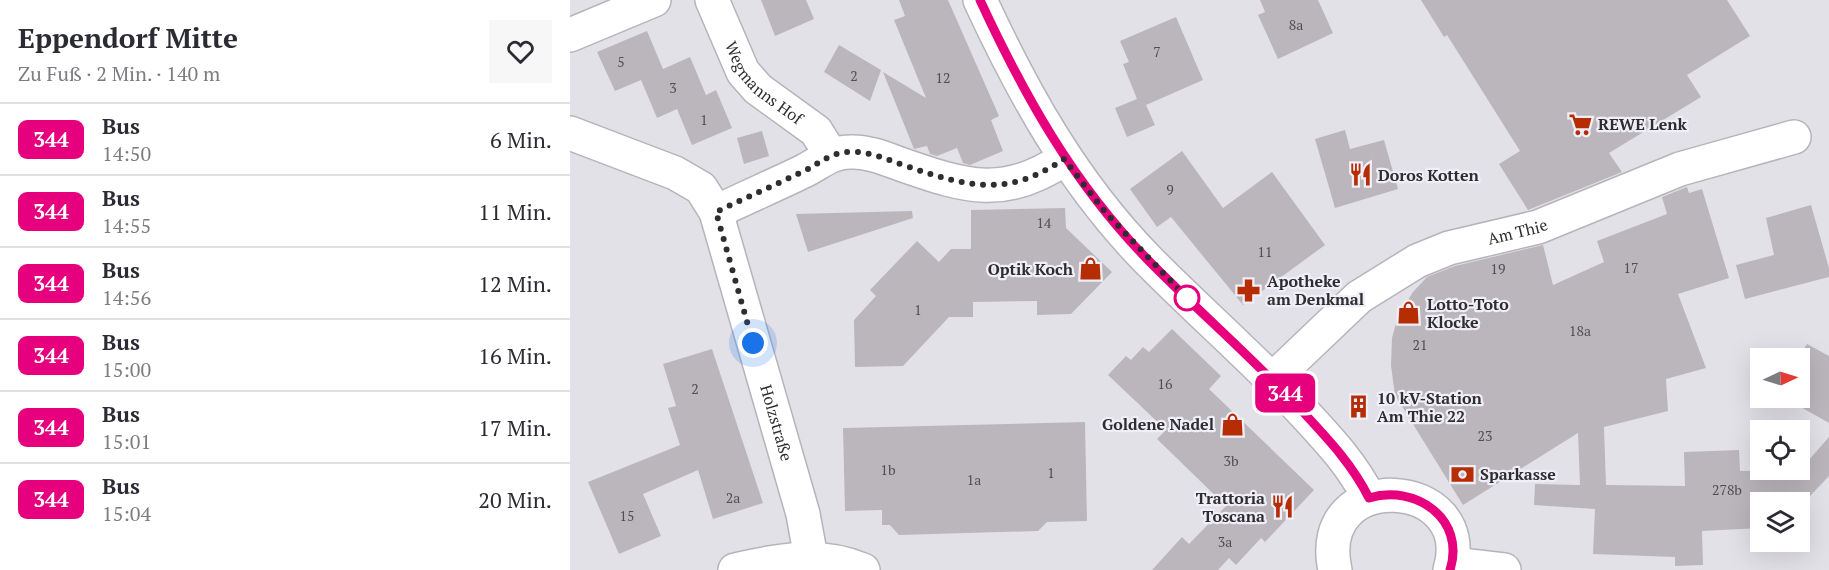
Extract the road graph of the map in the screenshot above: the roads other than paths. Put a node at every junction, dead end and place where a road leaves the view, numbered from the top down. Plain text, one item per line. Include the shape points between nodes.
1 (654, 0) edge
2 (712, 0) edge
3 (980, 0) edge
4 (570, 36) edge
5 (570, 133) edge
6 (1794, 137) dead end
7 (831, 155) junction
8 (1064, 159) junction
9 (716, 212) junction
10 (1272, 379) junction
11 (1369, 498) junction
12 (811, 558) junction
13 (1451, 567) edge
14 (735, 570) edge
15 (863, 570) edge
16 (1335, 570) edge
17 (1504, 570) edge

1 - 4 street
2 - 7 street, Wegmanns Hof via 743,72 758,89 816,130
3 - 8 street via 1010,64
5 - 9 street, Holzstraße via 675,173 700,188
6 - 10 street, Am Thie via 1680,169 1538,227 1449,248 1416,261 1359,297
7 - 8 street via 876,155 958,184 988,185 1016,184 1042,174
7 - 9 street
8 - 10 street via 1144,256
9 - 12 street, Holzstraße via 803,514
10 - 11 street via 1355,470
11 - 13 street via 1401,494 1430,506 1449,532
11 - 16 street via 1351,510 1338,528 1333,549
12 - 14 street
12 - 15 street via 830,559
13 - 17 street

